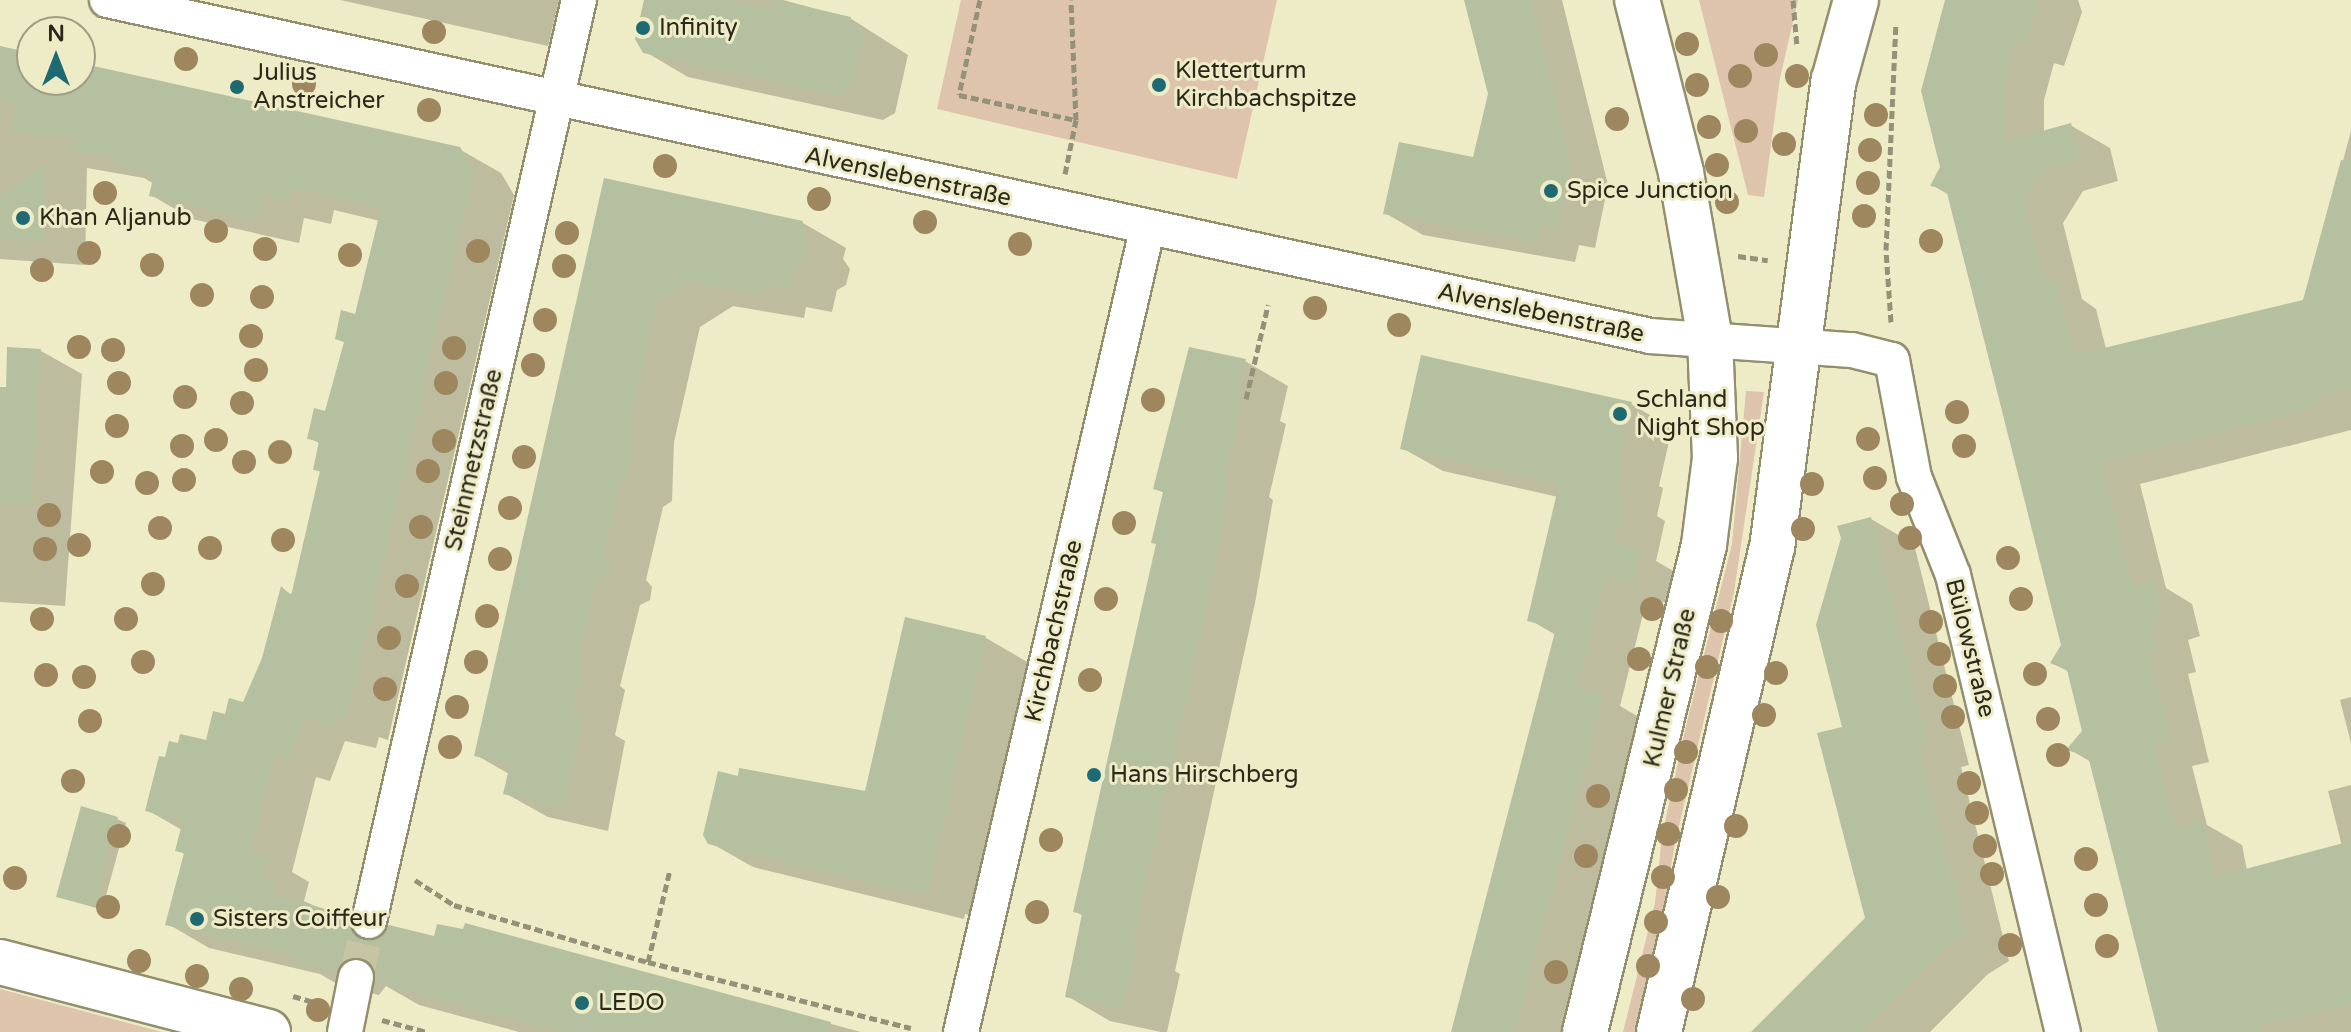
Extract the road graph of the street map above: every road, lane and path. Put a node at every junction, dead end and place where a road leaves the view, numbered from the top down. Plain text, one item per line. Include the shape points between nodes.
1 (107, 0) edge
2 (579, 0) edge
3 (980, 0) edge
4 (1071, 0) edge
5 (1637, 0) edge
6 (1793, 0) edge
7 (1856, 0) edge
8 (1899, 11) dead end
9 (1797, 48) dead end
10 (556, 99) junction
11 (1076, 120) junction
12 (1057, 210) junction
13 (1147, 230) junction
14 (1730, 255) dead end
15 (1780, 261) dead end
16 (1268, 305) dead end
17 (1890, 316) dead end
18 (1710, 339) junction
19 (1798, 345) junction
20 (1246, 399) dead end
21 (384, 860) junction
22 (670, 870) dead end
23 (369, 921) tunnel mouth
24 (0, 962) edge
25 (648, 962) junction
26 (356, 977) tunnel mouth
27 (356, 1024) edge
28 (911, 1028) dead end
29 (268, 1032) edge
30 (427, 1032) edge
31 (961, 1032) edge
32 (1585, 1032) edge
33 (1659, 1032) edge
34 (2063, 1032) edge

1 - 10 street, Alvenslebenstraße
2 - 10 street, Steinmetzstraße
3 - 11 path via 959,95
4 - 11 path
5 - 18 main road via 1681,172
6 - 9 path
7 - 19 main road via 1834,80
8 - 17 path via 1886,250
10 - 12 street, Alvenslebenstraße
10 - 21 street, Steinmetzstraße
11 - 12 path
12 - 13 street, Alvenslebenstraße
13 - 18 street, Alvenslebenstraße via 1650,336
13 - 31 street, Kirchbachstraße
14 - 15 path
16 - 20 path
18 - 19 street, Bülowstraße
18 - 32 main road, Kulmer Straße via 1715,458 1704,545
19 - 33 main road via 1772,548
19 - 34 street, Bülowstraße via 1892,360 1914,477 1953,575
21 - 23 street, Steinmetzstraße
21 - 25 path via 454,905
22 - 25 path
24 - 29 main road
25 - 28 path
26 - 27 street
27 - 30 path

